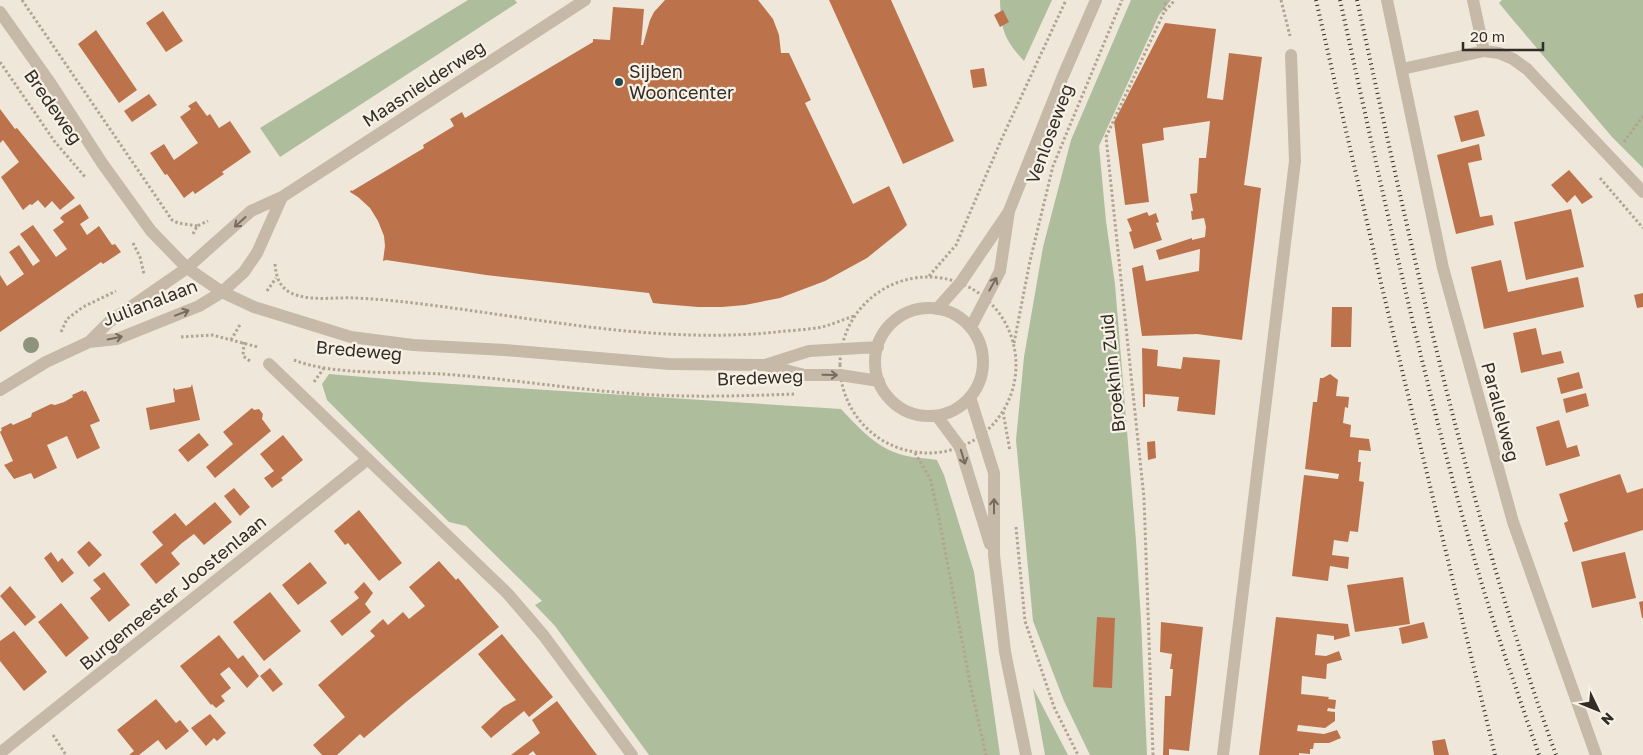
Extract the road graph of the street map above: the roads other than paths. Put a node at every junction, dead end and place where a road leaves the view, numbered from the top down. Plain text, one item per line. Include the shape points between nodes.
1 (585, 0) edge
2 (1096, 0) edge
3 (1387, 0) edge
4 (1473, 0) edge
5 (0, 12) edge
6 (1484, 50) junction
7 (1291, 55) road end
8 (1402, 69) junction
9 (1643, 192) edge
10 (282, 197) junction
11 (1009, 211) junction
12 (187, 268) junction
13 (222, 292) junction
14 (937, 309) junction
15 (971, 327) junction
16 (89, 342) junction
17 (878, 347) junction
18 (269, 364) dead end
19 (765, 365) junction
20 (879, 381) junction
21 (0, 390) edge
22 (970, 397) junction
23 (938, 416) junction
24 (368, 459) junction
25 (994, 555) junction
26 (0, 754) edge
27 (632, 755) edge
28 (1026, 755) edge
29 (1223, 755) edge
30 (1596, 755) edge

1 - 10 street, Maasnielderweg
2 - 11 street, Venloseweg
3 - 8 street
4 - 6 street
5 - 12 street, Bredeweg via 102,163 146,223
6 - 8 street
6 - 9 street via 1513,59 1527,69
7 - 29 street via 1295,161
8 - 30 street, Parallelweg via 1443,268 1513,522
10 -> 12 street, Maasnielderweg via 252,211
10 - 13 street via 257,253 244,272
11 - 14 street, Venloseweg via 961,282
15 -> 11 street, Venloseweg via 1000,271
12 - 13 street, Bredeweg
12 - 16 street, Julianalaan via 109,322
16 -> 13 street, Julianalaan via 117,339 199,306
13 - 19 street, Bredeweg via 254,307 352,337 669,364
14 - 15 street via 956,315
14 - 17 street via 920,309 904,315 888,328
15 - 22 street via 981,345 983,367 981,379
16 - 21 street, Julianalaan via 46,362
17 - 19 street, Bredeweg via 809,351
17 - 20 street via 876,365
18 - 24 street
19 -> 20 street, Bredeweg via 805,375 840,375
20 - 23 street via 886,394 901,408 918,415
22 - 23 street via 955,409
25 -> 22 street via 994,473
23 -> 25 street via 960,447
24 - 26 street, Burgemeester Joostenlaan
24 - 27 street via 508,594 544,636
25 - 28 street via 1005,652

